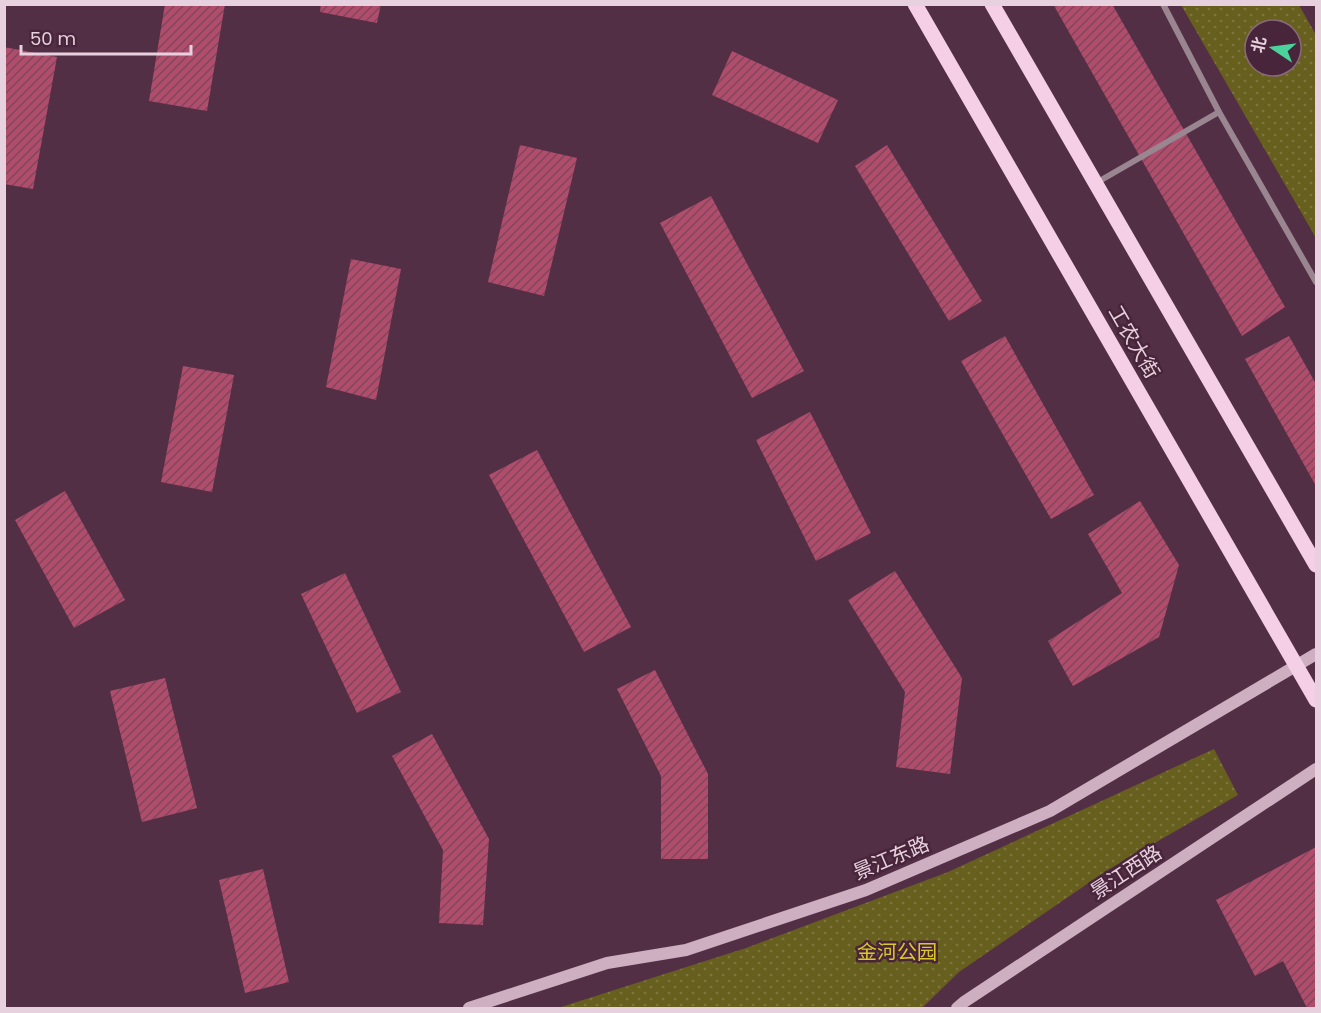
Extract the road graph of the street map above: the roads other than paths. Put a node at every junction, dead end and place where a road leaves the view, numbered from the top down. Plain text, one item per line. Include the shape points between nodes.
1 (915, 4) edge
2 (992, 4) edge
3 (1163, 4) edge
4 (1219, 112) junction
5 (1095, 183) junction
6 (1317, 282) edge
7 (1317, 565) edge
8 (1317, 654) edge
9 (1296, 665) junction
10 (1317, 700) edge
11 (1317, 769) edge
12 (469, 1008) edge
13 (957, 1008) edge

1 - 9 main road, 工农大街
2 - 5 main road
3 - 4 street
4 - 5 street
4 - 6 street
5 - 7 main road
8 - 9 main road, 景江东路
9 - 10 main road, 工农大街
9 - 12 main road, 景江东路 via 1050,811 866,890 686,950 607,963
11 - 13 main road, 景江西路

